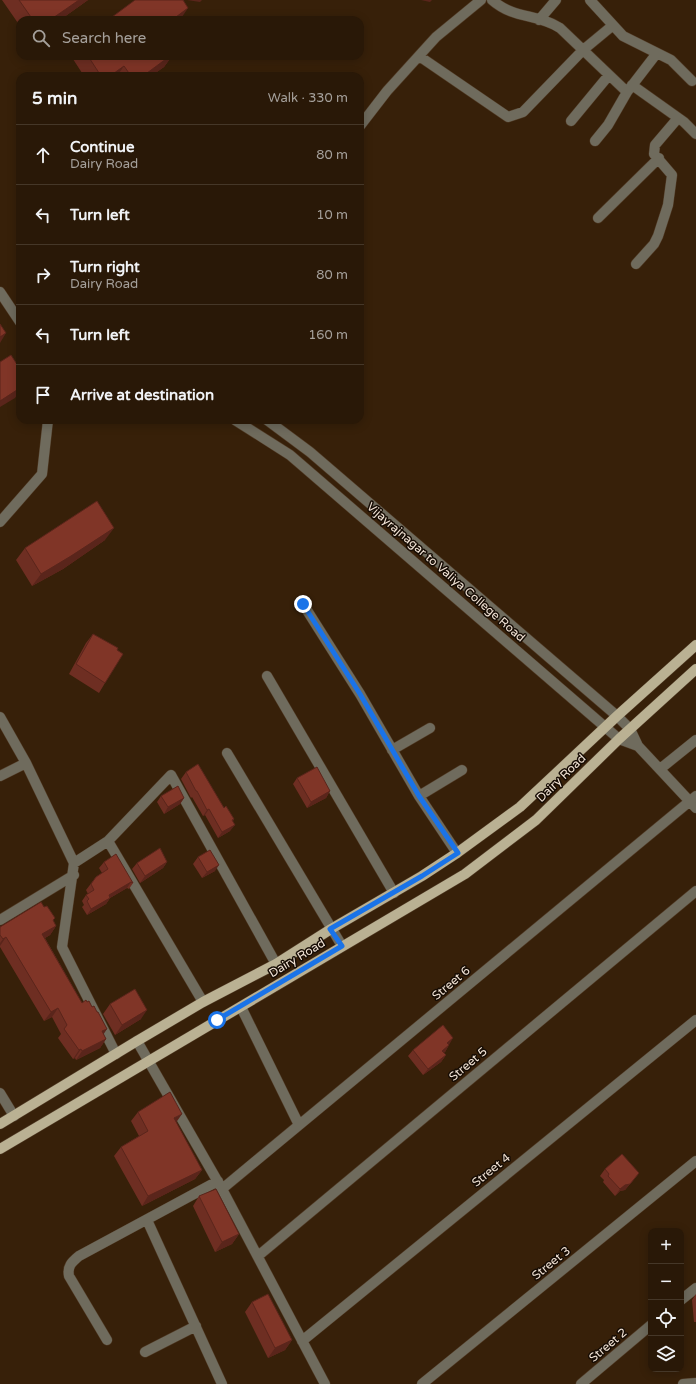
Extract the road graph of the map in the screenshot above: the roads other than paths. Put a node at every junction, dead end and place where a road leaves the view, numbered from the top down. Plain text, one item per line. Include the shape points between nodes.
1 (481, 0) edge
2 (492, 0) edge
3 (556, 0) edge
4 (590, 0) edge
5 (539, 20) junction
6 (612, 26) junction
7 (583, 50) junction
8 (657, 53) junction
9 (419, 56) junction
10 (609, 75) junction
11 (692, 81) dead end
12 (630, 88) junction
13 (678, 118) junction
14 (364, 121) edge
15 (571, 121) dead end
16 (696, 134) edge
17 (595, 141) dead end
18 (659, 158) junction
19 (598, 218) dead end
20 (636, 264) dead end
21 (1, 296) edge
22 (16, 317) edge
23 (48, 424) edge
24 (241, 424) edge
25 (272, 424) edge
26 (0, 522) edge
27 (303, 604) dead end
28 (696, 645) edge
29 (696, 669) edge
30 (267, 676) dead end
31 (617, 716) junction
32 (0, 717) edge
33 (605, 726) junction
34 (430, 728) dead end
35 (630, 729) junction
36 (619, 739) junction
37 (696, 740) edge
38 (638, 746) junction
39 (392, 750) junction
40 (227, 753) dead end
41 (26, 763) junction
42 (660, 769) junction
43 (462, 770) dead end
44 (0, 776) edge
45 (419, 796) junction
46 (694, 802) edge
47 (108, 841) junction
48 (458, 853) junction
49 (74, 863) junction
50 (74, 875) junction
51 (696, 891) edge
52 (394, 893) junction
53 (0, 920) edge
54 (330, 929) junction
55 (342, 946) junction
56 (276, 964) junction
57 (203, 1002) junction
58 (241, 1007) junction
59 (696, 1020) edge
60 (136, 1041) junction
61 (116, 1054) junction
62 (148, 1060) junction
63 (0, 1092) edge
64 (14, 1116) junction
65 (0, 1124) edge
66 (299, 1125) junction
67 (0, 1149) edge
68 (696, 1162) edge
69 (220, 1185) junction
70 (147, 1220) junction
71 (258, 1256) junction
72 (696, 1288) edge
73 (684, 1298) edge
74 (196, 1326) junction
75 (648, 1328) edge
76 (107, 1340) dead end
77 (302, 1341) junction
78 (145, 1352) dead end
79 (696, 1383) edge
80 (222, 1384) edge
81 (325, 1384) edge
82 (422, 1384) edge
83 (581, 1384) edge
84 (683, 1384) edge

1 - 9 street via 436,37
2 - 5 street via 508,12
3 - 5 street
4 - 6 street
5 - 7 street via 560,28
6 - 7 street
6 - 8 street via 629,40
7 - 9 street via 522,112 508,117
7 - 10 street
8 - 11 street via 670,60
8 - 12 street
9 - 14 street
10 - 12 street
10 - 15 street
12 - 13 street
12 - 17 street via 608,125
13 - 16 street
13 - 18 street via 655,145 654,154
18 - 19 street
18 - 20 street via 672,175 668,205 656,240
21 - 22 street
23 - 26 street via 42,474
24 - 33 street, Vijayrajnagar to Valiya College Road via 290,455
25 - 31 street, Vijayrajnagar to Valiya College Road via 310,452
27 - 39 street
28 - 31 main road, Dairy Road
29 - 35 main road, Dairy Road
30 - 52 street
31 - 33 main road, Dairy Road
31 - 35 street, Vijayrajnagar to Valiya College Road
32 - 41 street
33 - 36 street, Vijayrajnagar to Valiya College Road
33 - 48 main road, Dairy Road via 520,807
34 - 39 street
35 - 36 main road, Dairy Road
35 - 38 street, Vijayrajnagar to Valiya College Road
36 - 38 street, Vijayrajnagar to Valiya College Road
36 - 55 main road, Dairy Road via 536,820 504,846 465,874
37 - 42 street
38 - 42 street, Vijayrajnagar to Valiya College Road
39 - 45 street
40 - 54 street
41 - 44 street
41 - 49 street
42 - 46 street, Vijayrajnagar to Valiya College Road
43 - 45 street
45 - 48 street
46 - 66 street, Street 6
47 - 49 street
47 - 56 street via 172,775
47 - 57 street
48 - 52 main road, Dairy Road
49 - 50 street
50 - 53 street
50 - 61 street via 62,947
51 - 71 street, Street 5
52 - 54 main road, Dairy Road
54 - 55 street
54 - 56 main road, Dairy Road
55 - 58 main road, Dairy Road
56 - 57 main road, Dairy Road
57 - 60 main road, Dairy Road
58 - 62 main road, Dairy Road
58 - 66 street
59 - 77 street, Street 4
60 - 61 main road, Dairy Road
60 - 62 street
61 - 64 main road, Dairy Road
62 - 67 main road, Dairy Road
62 - 69 street
63 - 64 street
64 - 65 main road, Dairy Road
66 - 69 street, Street 6
68 - 82 street, Street 3
69 - 70 street, Street 6
69 - 71 street
70 - 74 street
70 - 76 street, Street 6 via 79,1256 68,1270 69,1276
71 - 77 street
72 - 73 street
74 - 78 street
74 - 80 street
75 - 83 street, Street 2
77 - 81 street
79 - 84 street

